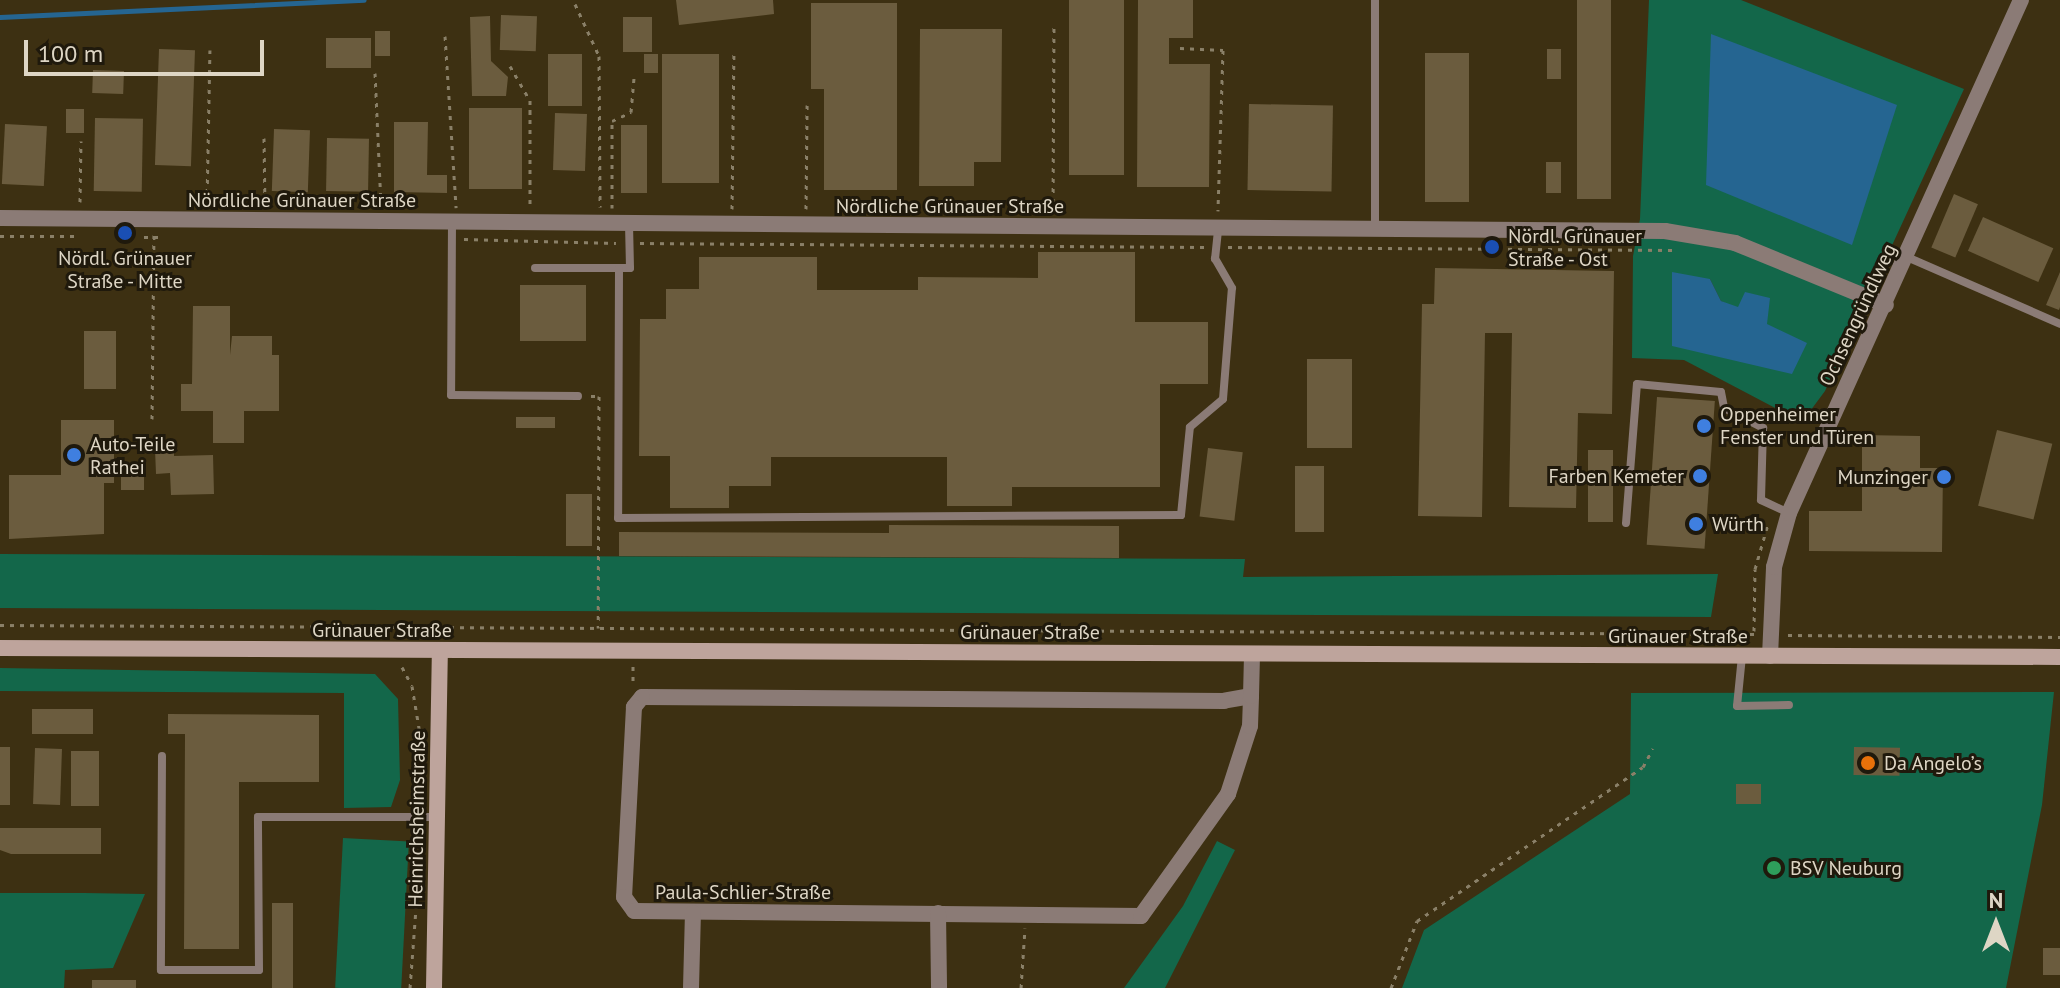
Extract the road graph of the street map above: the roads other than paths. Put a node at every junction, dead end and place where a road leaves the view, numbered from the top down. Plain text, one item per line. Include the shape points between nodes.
1 (1375, 0) edge
2 (2021, 0) edge
3 (0, 218) edge
4 (454, 222) junction
5 (614, 223) junction
6 (1218, 228) junction
7 (1375, 229) junction
8 (1907, 257) junction
9 (535, 268) dead end
10 (619, 269) junction
11 (1886, 305) junction
12 (2060, 324) edge
13 (578, 396) road end
14 (1782, 509) junction
15 (1626, 523) dead end
16 (0, 648) edge
17 (440, 650) junction
18 (1252, 654) junction
19 (1742, 656) junction
20 (1770, 656) junction
21 (2060, 657) edge
22 (1251, 696) junction
23 (1789, 705) dead end
24 (162, 756) dead end
25 (437, 817) junction
26 (693, 913) junction
27 (938, 913) junction
28 (434, 988) edge
29 (691, 988) edge
30 (939, 988) edge

1 - 7 lane
2 - 8 street, Ochsengründlweg
3 - 4 street, Nördliche Grünauer Straße
4 - 5 street, Nördliche Grünauer Straße
4 - 13 lane via 451,395
5 - 6 street, Nördliche Grünauer Straße
5 - 10 lane via 629,243 630,268
6 - 7 street, Nördliche Grünauer Straße
6 - 10 lane via 1215,259 1232,288 1223,399 1190,427 1181,515 618,518
7 - 11 street, Nördliche Grünauer Straße via 1665,231 1735,243
8 - 11 street, Ochsengründlweg
8 - 12 lane
9 - 10 lane
11 - 14 street, Ochsengründlweg
14 - 15 lane via 1761,500 1763,428 1724,408 1721,392 1637,384
14 - 20 street, Ochsengründlweg via 1762,634
16 - 17 street, Grünauer Straße
17 - 18 street, Grünauer Straße
17 - 25 street, Heinrichsheimstraße
18 - 19 street, Grünauer Straße
18 - 22 street, Paula-Schlier-Straße
19 - 20 street, Grünauer Straße
19 - 23 lane via 1737,706
20 - 21 street, Grünauer Straße
22 - 26 street, Paula-Schlier-Straße via 1224,701 642,697 634,707 624,897 634,911
22 - 27 street, Paula-Schlier-Straße via 1243,757 1228,794 1141,916
24 - 25 lane via 161,970 259,970 258,817
25 - 28 street, Heinrichsheimstraße
26 - 27 street, Paula-Schlier-Straße
26 - 29 street
27 - 30 street

